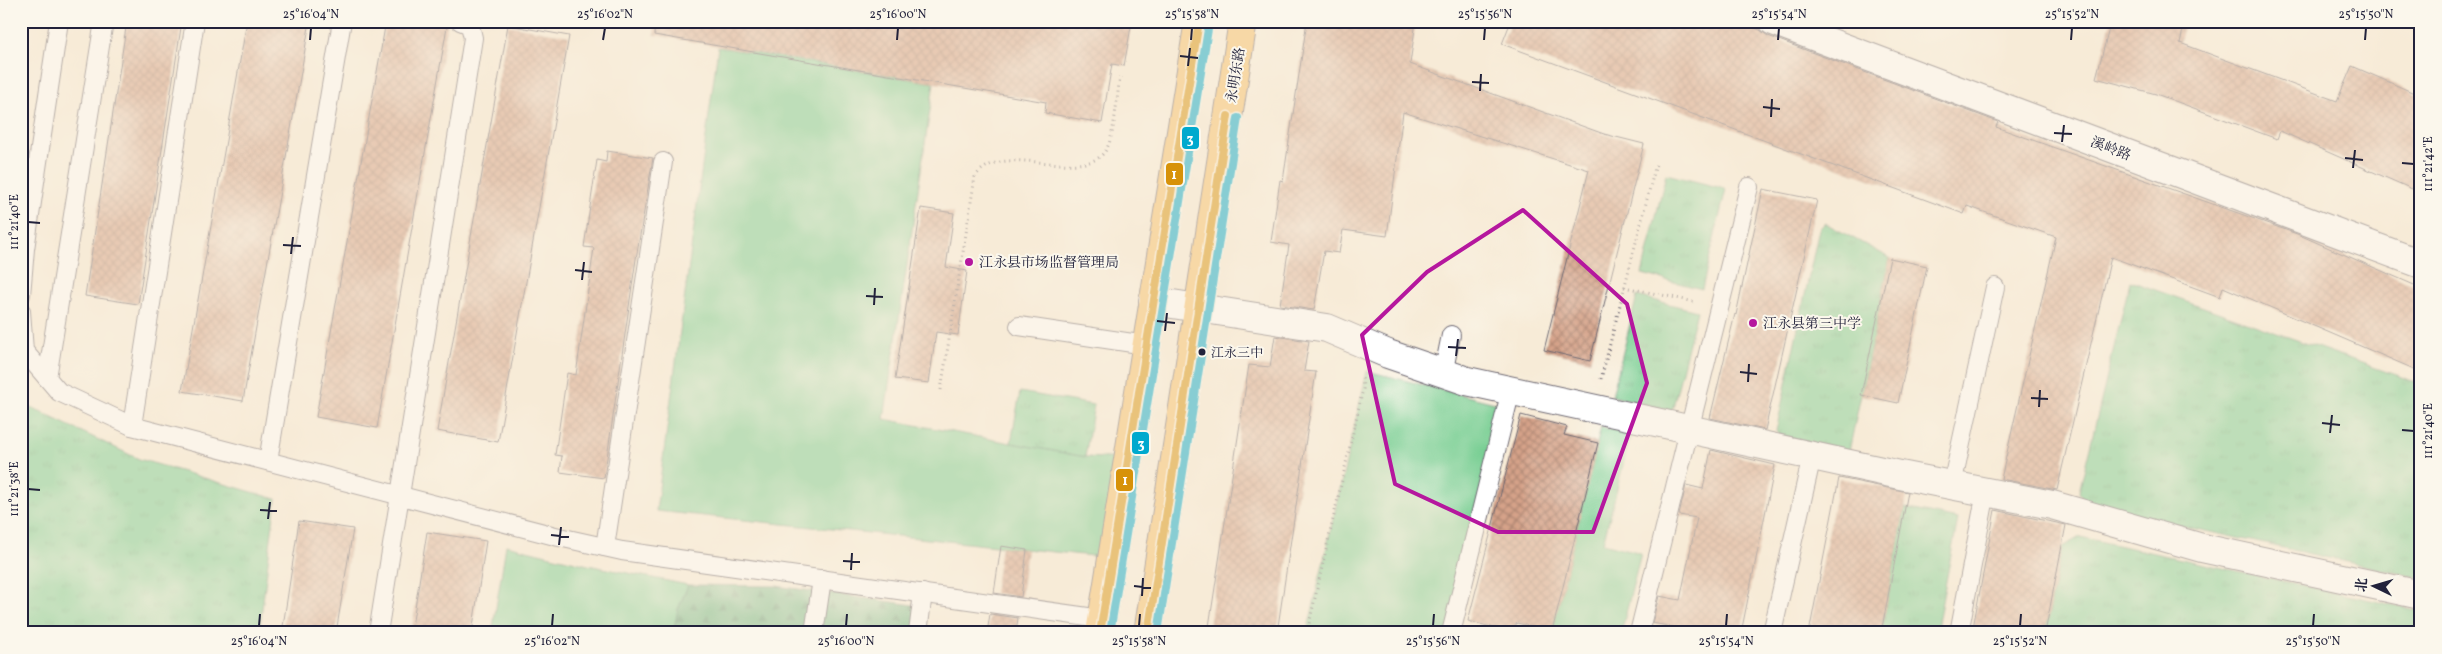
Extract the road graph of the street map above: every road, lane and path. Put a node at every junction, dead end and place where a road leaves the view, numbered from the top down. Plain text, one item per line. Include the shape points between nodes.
1 (58, 21) edge
2 (104, 21) edge
3 (195, 21) edge
4 (342, 21) edge
5 (460, 21) edge
6 (1199, 21) edge
7 (1243, 21) edge
8 (1773, 21) edge
9 (1120, 77) dead end
10 (663, 162) dead end
11 (1656, 164) dead end
12 (1749, 187) dead end
13 (2421, 264) edge
14 (1624, 287) junction
15 (1995, 287) dead end
16 (21, 295) edge
17 (1154, 301) junction
18 (1198, 308) junction
19 (1719, 308) junction
20 (21, 311) edge
21 (1019, 326) dead end
22 (1451, 335) dead end
23 (1359, 342) junction
24 (1146, 345) junction
25 (1443, 374) junction
26 (47, 378) junction
27 (941, 390) dead end
28 (1511, 390) junction
29 (1593, 408) junction
30 (132, 426) junction
31 (1688, 429) junction
32 (1812, 456) junction
33 (268, 461) junction
34 (1952, 485) junction
35 (1986, 492) junction
36 (400, 496) junction
37 (605, 547) junction
38 (822, 579) junction
39 (924, 593) junction
40 (2421, 595) edge
41 (1101, 626) edge
42 (378, 633) edge
43 (814, 633) edge
44 (918, 633) edge
45 (1148, 633) edge
46 (1307, 633) edge
47 (1451, 633) edge
48 (1640, 633) edge
49 (1772, 633) edge
50 (1959, 633) edge

1 - 16 lane
2 - 26 lane
3 - 30 lane
4 - 33 lane
5 - 36 lane via 470,25 473,38
6 - 17 main road
7 - 18 main road, 永明东路
8 - 13 street, 溪岭路
9 - 27 path via 1108,146 1099,159 1082,163 1008,161 986,166 975,177
10 - 37 lane
11 - 14 path
12 - 19 lane
14 - 19 path
14 - 29 path
15 - 34 lane
17 - 18 street
17 - 24 main road
18 - 23 street via 1327,328
18 - 45 main road, 永明东路
19 - 31 lane
20 - 26 lane via 24,351
21 - 24 lane
22 - 25 lane
23 - 25 street
23 - 46 path via 1363,389
24 - 41 main road
25 - 28 street
26 - 30 lane via 59,392
28 - 29 street
28 - 47 lane
29 - 31 street
30 - 33 lane
31 - 32 street
31 - 48 lane
32 - 34 street
32 - 49 lane
33 - 36 lane
34 - 35 street
35 - 40 street via 2052,505 2202,548
35 - 50 lane
36 - 37 lane
36 - 42 lane
37 - 38 lane
38 - 39 lane
38 - 43 lane
39 - 41 lane
39 - 44 lane

